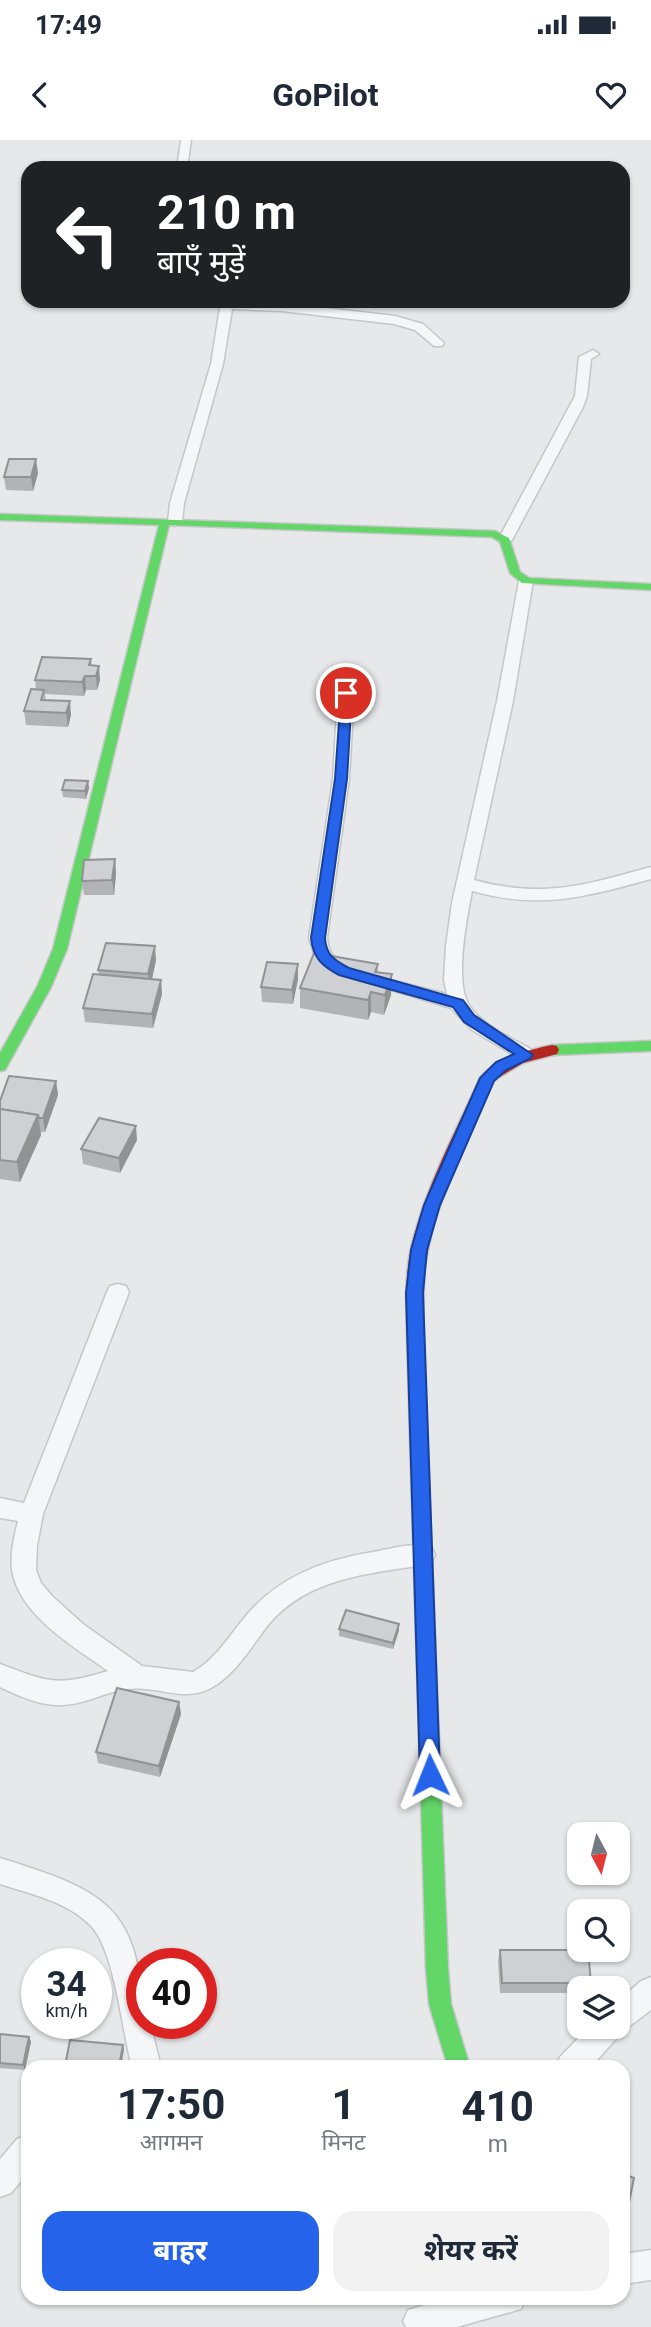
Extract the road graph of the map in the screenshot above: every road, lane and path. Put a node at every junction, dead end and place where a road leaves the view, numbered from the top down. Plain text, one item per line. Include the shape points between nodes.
1 (186, 140) edge
2 (183, 161) edge
3 (226, 308) edge
4 (291, 308) edge
5 (438, 343) dead end
6 (593, 354) dead end
7 (0, 517) edge
8 (170, 522) junction
9 (505, 540) junction
10 (526, 581) junction
11 (651, 587) edge
12 (346, 693) dead end
13 (651, 873) edge
14 (466, 883) junction
15 (458, 1003) junction
16 (651, 1046) edge
17 (526, 1055) junction
18 (0, 1066) edge
19 (118, 1292) dead end
20 (0, 1508) edge
21 (31, 1514) junction
22 (423, 1555) junction
23 (0, 1675) edge
24 (137, 1677) junction
25 (0, 1871) edge
26 (651, 1991) edge
27 (630, 2009) edge
28 (598, 2039) edge
29 (144, 2060) edge
30 (457, 2060) edge
31 (577, 2060) edge
32 (21, 2158) edge
33 (0, 2182) edge
34 (651, 2265) edge
35 (630, 2268) edge
36 (474, 2305) edge
37 (422, 2315) edge

1 - 2 street
3 - 8 street via 217,364
4 - 5 street via 395,320 419,327
6 - 9 street via 585,357 576,407
7 - 8 street
8 - 9 street via 478,532
8 - 18 street via 60,949
9 - 10 street via 515,573
10 - 11 street
10 - 14 street
12 - 15 street via 341,779 319,953 344,971
13 - 14 street via 543,897
14 - 15 street via 455,959
15 - 17 street via 469,1018
16 - 17 street via 554,1049
17 - 22 street via 487,1078 432,1205 419,1250 414,1293
19 - 21 street
20 - 21 street
21 - 24 street via 24,1549 26,1578 36,1598
22 - 24 street via 332,1571 296,1587 271,1605 203,1680 185,1685
22 - 30 street via 437,1968 440,2004
23 - 24 street via 34,1690 60,1694
25 - 29 street via 52,1889 103,1918 117,1944
26 - 27 street
28 - 31 street
32 - 33 street
34 - 35 street
36 - 37 street

